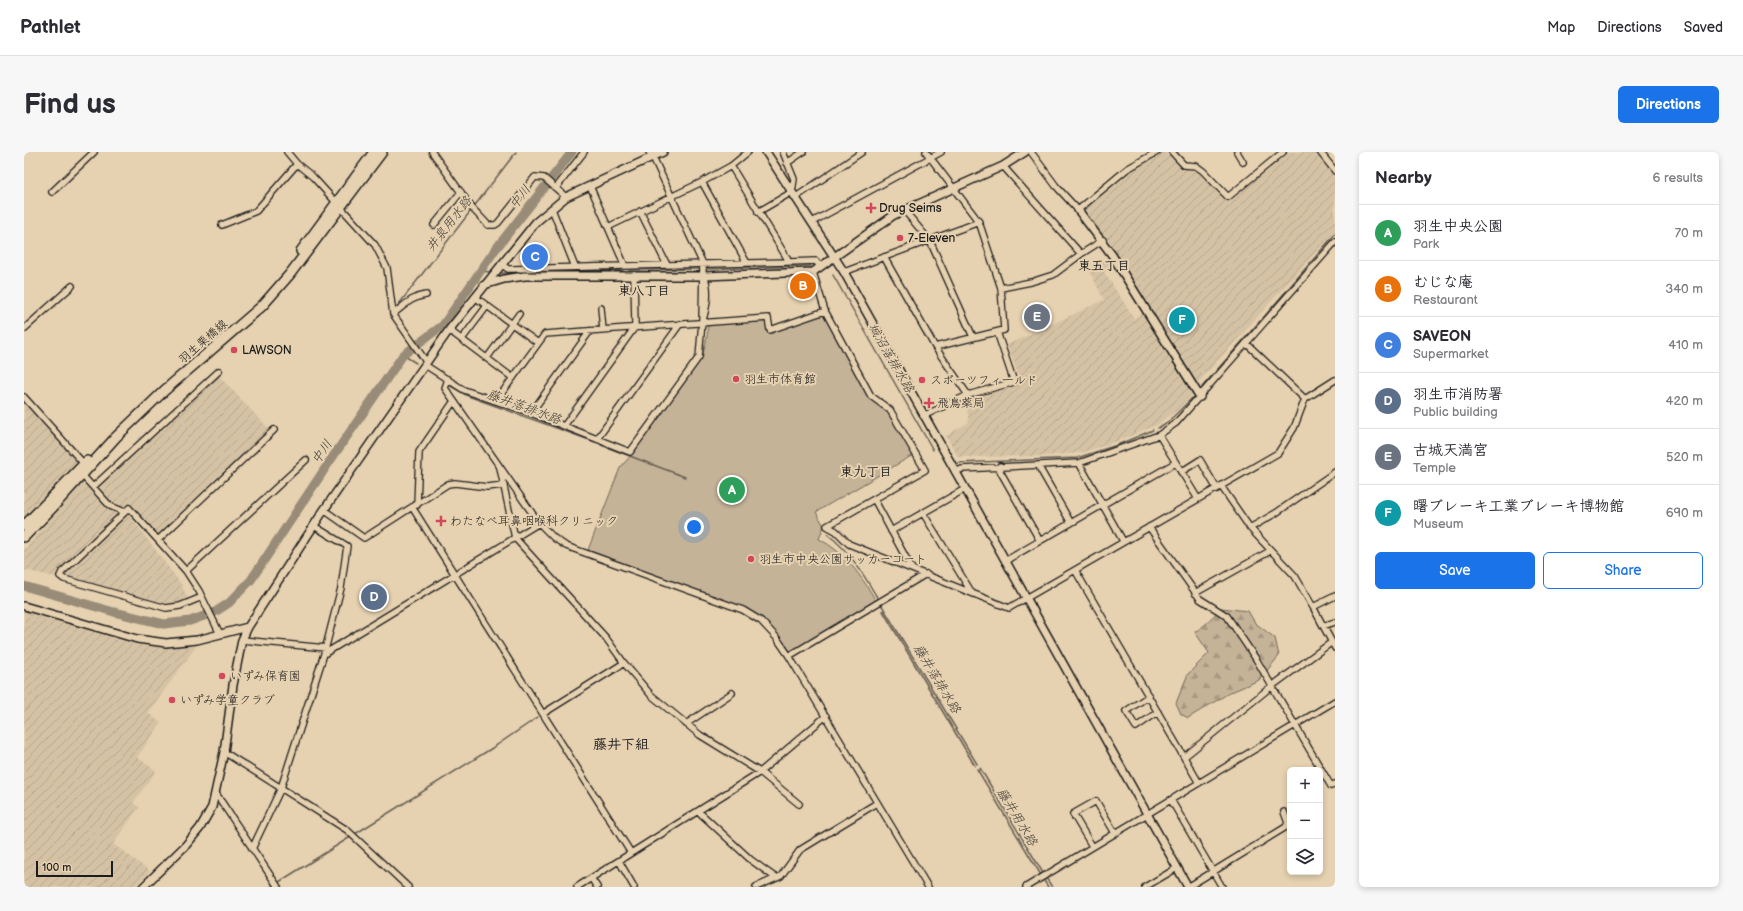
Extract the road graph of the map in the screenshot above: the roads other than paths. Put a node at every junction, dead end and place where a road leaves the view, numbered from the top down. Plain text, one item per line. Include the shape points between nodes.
1 (94, 152) edge
2 (287, 152) edge
3 (374, 152) edge
4 (382, 152) edge
5 (432, 152) edge
6 (584, 152) edge
7 (663, 152) edge
8 (748, 152) edge
9 (766, 152) edge
10 (783, 152) edge
11 (803, 152) edge
12 (862, 152) edge
13 (926, 152) edge
14 (941, 152) edge
15 (1025, 152) edge
16 (1032, 152) edge
17 (1157, 152) edge
18 (1172, 152) edge
19 (1237, 152) edge
20 (1283, 152) edge
21 (1320, 152) edge
22 (651, 154) edge
23 (931, 158) junction
24 (1243, 162) dead end
25 (787, 163) junction
26 (297, 164) junction
27 (731, 166) junction
28 (1003, 166) junction
29 (1335, 171) edge
30 (702, 182) junction
31 (590, 186) junction
32 (554, 187) junction
33 (953, 189) junction
34 (52, 192) dead end
35 (461, 192) junction
36 (794, 194) junction
37 (671, 196) junction
38 (566, 197) junction
39 (338, 206) junction
40 (552, 209) junction
41 (904, 210) junction
42 (1078, 210) junction
43 (640, 211) junction
44 (758, 212) junction
45 (812, 222) junction
46 (979, 222) junction
47 (222, 225) dead end
48 (434, 225) dead end
49 (608, 227) junction
50 (1103, 240) junction
51 (930, 241) junction
52 (1335, 242) edge
53 (1081, 254) junction
54 (884, 257) junction
55 (836, 258) junction
56 (788, 262) junction
57 (747, 263) junction
58 (501, 264) junction
59 (703, 264) junction
60 (667, 265) junction
61 (626, 266) junction
62 (820, 267) junction
63 (575, 268) junction
64 (814, 272) junction
65 (844, 272) junction
66 (631, 275) junction
67 (704, 276) junction
68 (484, 285) junction
69 (72, 286) dead end
70 (1001, 288) junction
71 (426, 295) dead end
72 (475, 297) junction
73 (487, 306) junction
74 (600, 308) dead end
75 (825, 311) junction
76 (393, 314) junction
77 (519, 314) dead end
78 (702, 322) junction
79 (512, 324) junction
80 (680, 324) junction
81 (635, 327) junction
82 (24, 329) edge
83 (449, 330) junction
84 (603, 330) junction
85 (590, 331) junction
86 (997, 332) junction
87 (973, 337) junction
88 (462, 339) junction
89 (538, 343) junction
90 (1247, 344) junction
91 (935, 347) junction
92 (487, 358) junction
93 (426, 364) junction
94 (219, 371) dead end
95 (513, 378) junction
96 (448, 379) junction
97 (1335, 380) edge
98 (968, 395) junction
99 (24, 397) edge
100 (1200, 397) junction
101 (1305, 399) junction
102 (454, 401) junction
103 (496, 401) junction
104 (531, 413) junction
105 (923, 416) junction
106 (564, 426) junction
107 (274, 430) dead end
108 (1159, 435) junction
109 (597, 439) junction
110 (306, 460) dead end
111 (1079, 463) junction
112 (1175, 463) junction
113 (84, 464) junction
114 (500, 465) junction
115 (1040, 465) junction
116 (1000, 466) junction
117 (955, 472) junction
118 (1181, 472) junction
119 (1335, 472) edge
120 (82, 475) junction
121 (504, 485) junction
122 (92, 487) junction
123 (1219, 487) junction
124 (965, 489) junction
125 (874, 499) junction
126 (1198, 499) junction
127 (1102, 505) junction
128 (414, 506) junction
129 (324, 510) junction
130 (125, 512) junction
131 (923, 513) junction
132 (539, 522) junction
133 (1071, 523) junction
134 (24, 526) edge
135 (314, 526) junction
136 (1149, 527) junction
137 (1250, 528) junction
138 (891, 531) junction
139 (24, 537) edge
140 (515, 538) junction
141 (158, 540) junction
142 (1040, 541) junction
143 (1123, 542) junction
144 (1270, 551) junction
145 (1005, 562) junction
146 (912, 569) junction
147 (1075, 570) junction
148 (186, 571) junction
149 (926, 574) junction
150 (455, 575) junction
151 (972, 593) junction
152 (1194, 593) junction
153 (1335, 596) edge
154 (202, 597) junction
155 (1026, 598) junction
156 (24, 606) edge
157 (1313, 606) junction
158 (1335, 622) edge
159 (1323, 626) junction
160 (248, 627) junction
161 (218, 631) junction
162 (242, 640) junction
163 (1334, 645) edge
164 (325, 651) junction
165 (789, 656) junction
166 (624, 663) junction
167 (1272, 686) junction
168 (732, 693) dead end
169 (1149, 696) junction
170 (1335, 701) edge
171 (1158, 712) junction
172 (544, 713) junction
173 (826, 716) junction
174 (686, 724) junction
175 (1294, 725) junction
176 (224, 752) junction
177 (1184, 757) junction
178 (760, 772) junction
179 (1199, 783) junction
180 (1335, 784) edge
181 (281, 788) junction
182 (215, 792) junction
183 (1171, 800) junction
184 (877, 803) junction
185 (799, 804) dead end
186 (698, 811) junction
187 (1284, 812) dead end
188 (1147, 814) junction
189 (1115, 833) junction
190 (1092, 846) junction
191 (252, 849) junction
192 (631, 853) junction
193 (619, 861) junction
194 (1177, 868) junction
195 (1213, 872) junction
196 (591, 878) junction
197 (776, 878) junction
198 (143, 887) edge
199 (278, 887) edge
200 (408, 887) edge
201 (577, 887) edge
202 (597, 887) edge
203 (634, 887) edge
204 (756, 887) edge
205 (928, 887) edge
206 (1026, 887) edge
207 (1145, 887) edge
208 (1188, 887) edge
209 (1222, 887) edge

1 - 34 street
2 - 26 street
3 - 39 main road, 羽生栗橋線
4 - 39 main road, 羽生栗橋線
5 - 35 street
6 - 32 street
7 - 22 street
8 - 27 street
9 - 36 street
10 - 25 street
11 - 25 street
12 - 36 street
13 - 23 street
14 - 23 street
15 - 28 street
16 - 42 street via 1056,186
17 - 42 street via 1127,169
18 - 20 street via 1184,165 1196,166 1203,171 1228,197
19 - 24 street
21 - 29 street
22 - 31 street
22 - 37 street
23 - 33 street
23 - 45 street
25 - 36 street via 794,179
26 - 39 street
26 - 47 street via 256,211
27 - 30 street
27 - 44 street
28 - 33 street
28 - 53 street
30 - 37 street
30 - 57 street
31 - 38 street
31 - 49 street
32 - 35 street via 544,178 533,178 495,225 491,226 484,223
32 - 38 street
33 - 41 street
33 - 46 street
35 - 48 street
36 - 44 street
36 - 45 street
37 - 43 street
37 - 59 street
38 - 40 street
39 - 76 street via 375,245 387,268
39 - 113 main road, 羽生栗橋線 via 286,272 260,300 118,427
39 - 120 main road, 羽生栗橋線 via 288,277 262,306 116,436
40 - 58 street via 536,222
40 - 63 street
41 - 51 street
41 - 55 street
42 - 50 street
43 - 49 street
43 - 60 street
44 - 56 street
45 - 55 street
46 - 51 street
46 - 70 street
49 - 61 street
50 - 53 street
50 - 100 street
51 - 54 street
51 - 87 street
52 - 90 street
53 - 70 street via 1053,275
54 - 65 street
54 - 91 street
55 - 62 street
55 - 65 street
56 - 57 street
56 - 62 street via 816,262
57 - 59 street
58 - 63 street via 508,269
58 - 68 street
59 - 60 street
59 - 67 street
60 - 61 street
61 - 63 street
61 - 66 street
62 - 64 street
64 - 67 street
64 - 75 street
65 - 105 street
66 - 67 street
66 - 68 street via 525,276
66 - 81 street
67 - 78 street via 707,283 706,314
68 - 72 street
69 - 82 street
70 - 86 street via 1004,330
71 - 76 street via 411,299
72 - 73 street
72 - 83 street
73 - 79 street
73 - 88 street
74 - 84 street
75 - 78 street via 770,330 768,318
75 - 125 street via 871,396 890,410 925,470
76 - 93 street
77 - 79 street
78 - 80 street
78 - 109 street via 699,357 630,452
79 - 89 street
79 - 92 street
80 - 81 street
80 - 109 street
81 - 84 street
81 - 106 street
83 - 88 street
83 - 93 street
84 - 85 street
85 - 89 street via 545,334
85 - 104 street
86 - 87 street
86 - 98 street via 1014,382
87 - 91 street
88 - 92 street
89 - 95 street
90 - 100 street
90 - 101 street
91 - 98 street
92 - 95 street
93 - 96 street
93 - 129 street
94 - 122 street
95 - 103 street
96 - 102 street via 445,388
96 - 103 street via 464,390
97 - 101 street
98 - 105 street
99 - 113 street
100 - 108 street via 1176,423
101 - 123 street via 1294,428 1278,453
102 - 114 street
102 - 128 street via 420,452
103 - 104 street
104 - 106 street
105 - 117 street
106 - 109 street
107 - 141 street
108 - 111 street
108 - 112 street
110 - 148 street
111 - 115 street
111 - 127 street
112 - 118 street
112 - 127 street
113 - 134 main road, 羽生栗橋線
114 - 121 street
114 - 132 street
115 - 116 street
115 - 133 street
116 - 117 street via 962,469
116 - 142 street via 1000,471
117 - 124 street
118 - 123 street via 1200,460
118 - 126 street
119 - 137 street
120 - 122 street
120 - 139 main road, 羽生栗橋線
121 - 128 street via 487,487 448,484
121 - 140 street
122 - 130 street via 110,506
123 - 126 street
123 - 137 street
124 - 131 street
124 - 145 street
125 - 138 street
125 - 146 street via 827,526 849,544
126 - 136 street
127 - 133 street
127 - 143 street
128 - 129 street via 364,538
128 - 150 street
129 - 135 street
130 - 141 street via 129,508
130 - 154 street via 60,576 166,608 180,606
131 - 138 street
131 - 151 street
132 - 140 street
132 - 165 street via 566,546 743,610 761,621
133 - 142 street
135 - 160 street
135 - 164 street via 346,546 341,588
136 - 143 street
136 - 152 street
137 - 144 street
138 - 146 street
140 - 150 street
140 - 166 street via 606,638
141 - 148 street
142 - 145 street
143 - 147 street
144 - 152 street
144 - 157 street via 1294,576
145 - 155 street
146 - 149 street
147 - 155 street
147 - 169 street
148 - 154 street
149 - 151 street
149 - 165 street
150 - 164 street
150 - 172 street
151 - 155 street via 1009,608
152 - 167 street via 1227,616
153 - 157 street
154 - 161 street
155 - 188 street
156 - 161 street via 137,639 166,643 197,640
157 - 159 street
158 - 159 street
159 - 163 street
160 - 161 street
160 - 162 street
162 - 164 street
162 - 176 street
163 - 167 street
164 - 181 street
165 - 173 street
166 - 172 street
166 - 174 street via 652,695
167 - 175 street
167 - 177 street
168 - 174 street
169 - 171 street
169 - 171 street via 1126,711 1136,727
170 - 175 street
171 - 177 street
172 - 192 street
173 - 178 street
173 - 184 street
174 - 178 street via 700,736
175 - 179 street
175 - 180 street via 1331,786
176 - 181 street
176 - 182 street
177 - 179 street
178 - 185 street
178 - 186 street
179 - 183 street
181 - 191 street
181 - 200 street via 347,830
182 - 191 street
182 - 198 street via 212,807 200,828
183 - 188 street
183 - 195 street
184 - 197 street via 800,850 781,876
184 - 205 street
186 - 192 street
186 - 197 street via 751,860
187 - 195 street via 1288,822 1286,827
188 - 189 street
188 - 194 street
189 - 190 street
189 - 190 street via 1096,801 1073,814
190 - 206 street
191 - 199 street
192 - 193 street
193 - 196 street
193 - 203 street
194 - 207 street
194 - 208 street
195 - 208 street
195 - 209 street
196 - 201 street
196 - 202 street
197 - 204 street

